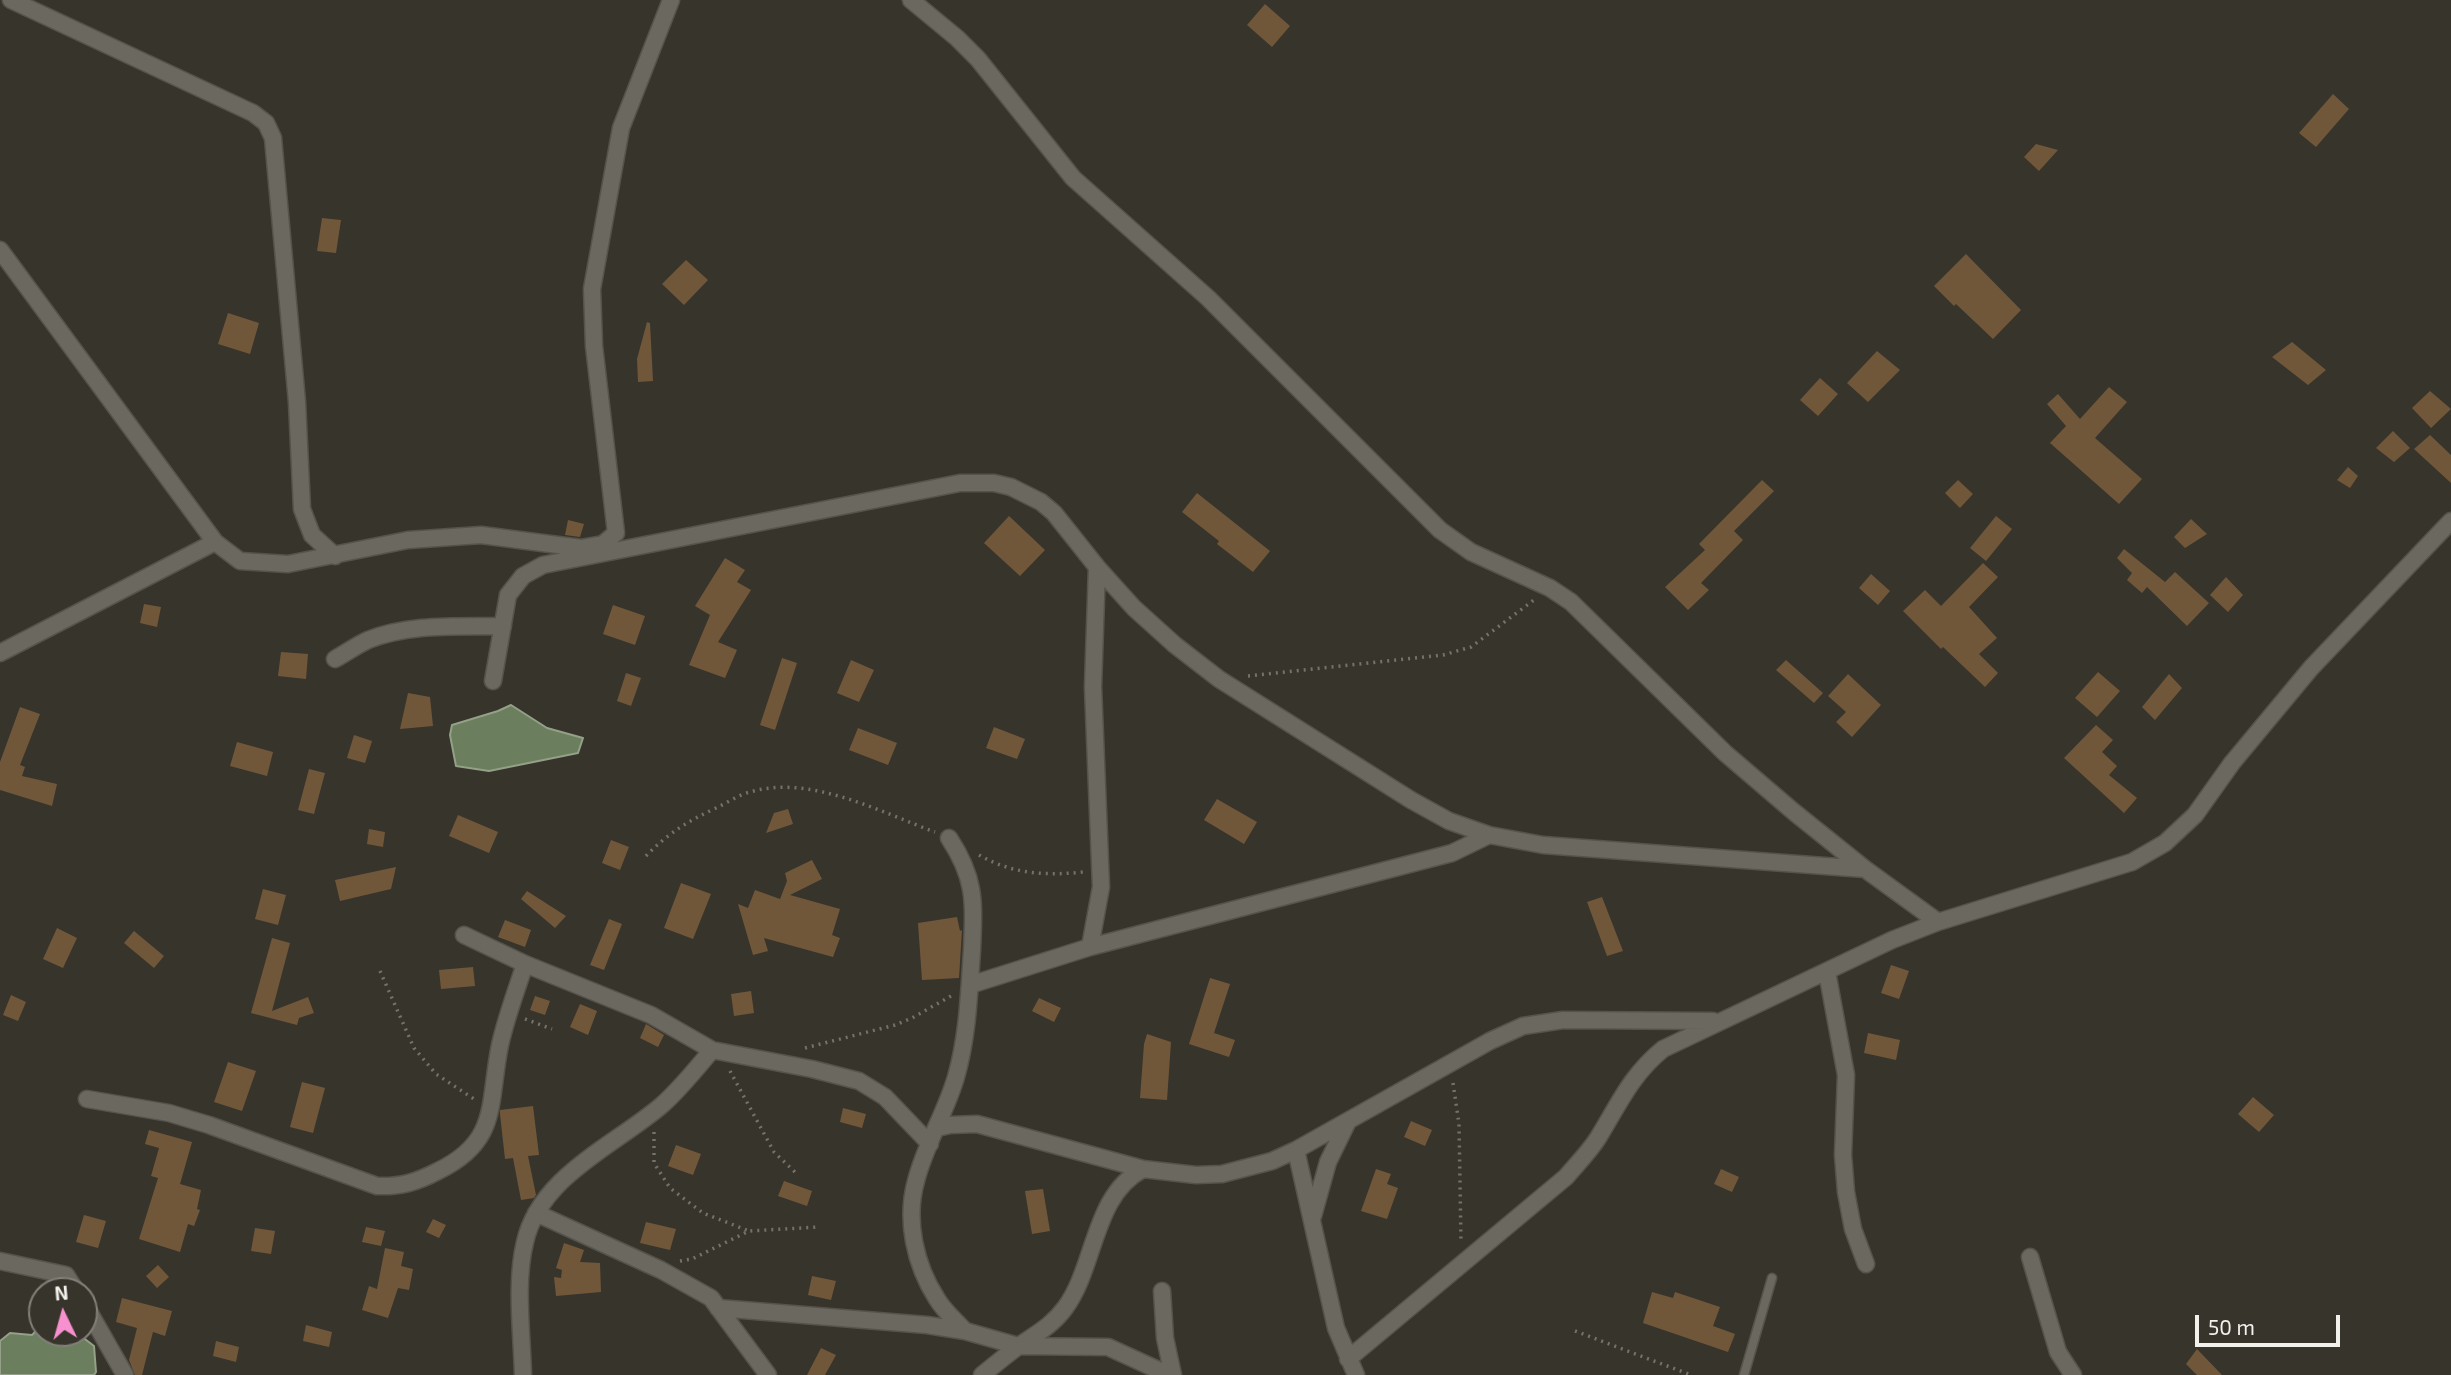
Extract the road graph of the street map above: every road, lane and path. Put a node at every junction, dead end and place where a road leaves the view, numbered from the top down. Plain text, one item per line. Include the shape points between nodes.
1 (11, 0) edge
2 (671, 0) edge
3 (911, 0) edge
4 (0, 250) edge
5 (2451, 521) edge
6 (215, 542) junction
7 (607, 547) junction
8 (335, 556) junction
9 (1097, 567) junction
10 (1550, 588) junction
11 (503, 626) junction
12 (0, 653) edge
13 (335, 659) dead end
14 (1219, 679) junction
15 (493, 681) dead end
16 (1489, 835) junction
17 (949, 838) junction
18 (646, 856) dead end
19 (1865, 869) junction
20 (1100, 870) junction
21 (1938, 922) junction
22 (464, 935) dead end
23 (1090, 947) junction
24 (525, 964) junction
25 (380, 971) dead end
26 (1827, 972) junction
27 (970, 985) junction
28 (509, 1013) junction
29 (1718, 1021) junction
30 (552, 1029) dead end
31 (802, 1049) dead end
32 (717, 1052) junction
33 (1448, 1066) junction
34 (87, 1099) dead end
35 (664, 1104) junction
36 (490, 1110) junction
37 (1348, 1121) junction
38 (937, 1128) junction
39 (930, 1144) junction
40 (1296, 1150) junction
41 (1143, 1169) junction
42 (797, 1174) dead end
43 (536, 1213) junction
44 (1312, 1222) junction
45 (819, 1227) dead end
46 (749, 1231) junction
47 (2030, 1257) dead end
48 (0, 1261) edge
49 (1866, 1264) dead end
50 (1461, 1266) junction
51 (654, 1267) junction
52 (67, 1277) edge
53 (1772, 1278) dead end
54 (1162, 1291) dead end
55 (718, 1308) junction
56 (98, 1328) edge
57 (965, 1331) junction
58 (1575, 1331) dead end
59 (1018, 1346) junction
60 (1348, 1359) junction
61 (125, 1375) edge
62 (523, 1375) edge
63 (768, 1375) edge
64 (982, 1375) edge
65 (1171, 1375) edge
66 (1356, 1375) edge
67 (1691, 1375) edge
68 (1744, 1375) edge
69 (2073, 1375) edge

1 - 8 street via 266,123 274,138 282,208 302,509 312,535
2 - 7 street via 621,128 592,289 594,346 617,533
3 - 10 street via 978,59 1073,178 1208,298 1440,530 1488,561
4 - 6 street
5 - 21 street via 2311,668 2195,815 2165,843 2133,862
6 - 8 street via 240,561 288,564
6 - 12 street
7 - 8 street via 481,536 408,540
7 - 9 street via 977,482 1011,487 1041,502
7 - 11 street via 532,569 508,595
9 - 14 street via 1134,608
9 - 20 street via 1093,687
10 - 14 path via 1471,647 1443,655
10 - 19 street via 1583,612 1726,753
11 - 13 street via 398,631 368,640
11 - 15 street
14 - 16 street via 1420,806
16 - 19 street via 1543,845
16 - 23 street via 1452,853
17 - 18 path via 824,791 775,788 750,792 683,824
17 - 20 path via 1012,869 1052,875
17 - 27 street via 971,882
19 - 21 street
20 - 23 street via 1100,899
21 - 26 street
22 - 24 street
23 - 27 street
24 - 28 street
24 - 32 street via 651,1015
25 - 36 path via 424,1062
26 - 29 street
26 - 49 street via 1846,1075 1846,1192
27 - 31 path via 895,1025
27 - 38 street via 963,1049
28 - 30 path
28 - 36 street
29 - 33 street via 1563,1020 1523,1026
29 - 50 street via 1644,1064 1596,1141 1566,1177
32 - 35 street
32 - 39 street via 859,1081 885,1097
32 - 42 path via 774,1152
33 - 37 street
33 - 50 path via 1459,1124
34 - 36 street via 169,1113 377,1186 398,1187 455,1163 475,1146
35 - 43 street via 570,1173
35 - 46 path via 653,1133 654,1163 670,1188 703,1213
37 - 40 street
37 - 44 street via 1328,1162
38 - 39 street
38 - 41 street via 989,1126
39 - 57 street via 915,1182 912,1223 919,1264 937,1300
40 - 41 street via 1222,1174
40 - 44 street
41 - 59 street via 1116,1192 1067,1305 1054,1322
43 - 51 street
43 - 62 street via 525,1241 521,1272
44 - 60 street via 1336,1328
45 - 46 path
46 - 51 path via 692,1259
47 - 69 street via 2058,1352
48 - 52 street
50 - 60 street
51 - 55 street via 711,1298
53 - 68 lane
54 - 65 street
55 - 57 street
55 - 63 street
56 - 61 street
57 - 59 street
58 - 67 path
59 - 64 street
59 - 65 street via 1108,1347
60 - 66 street

